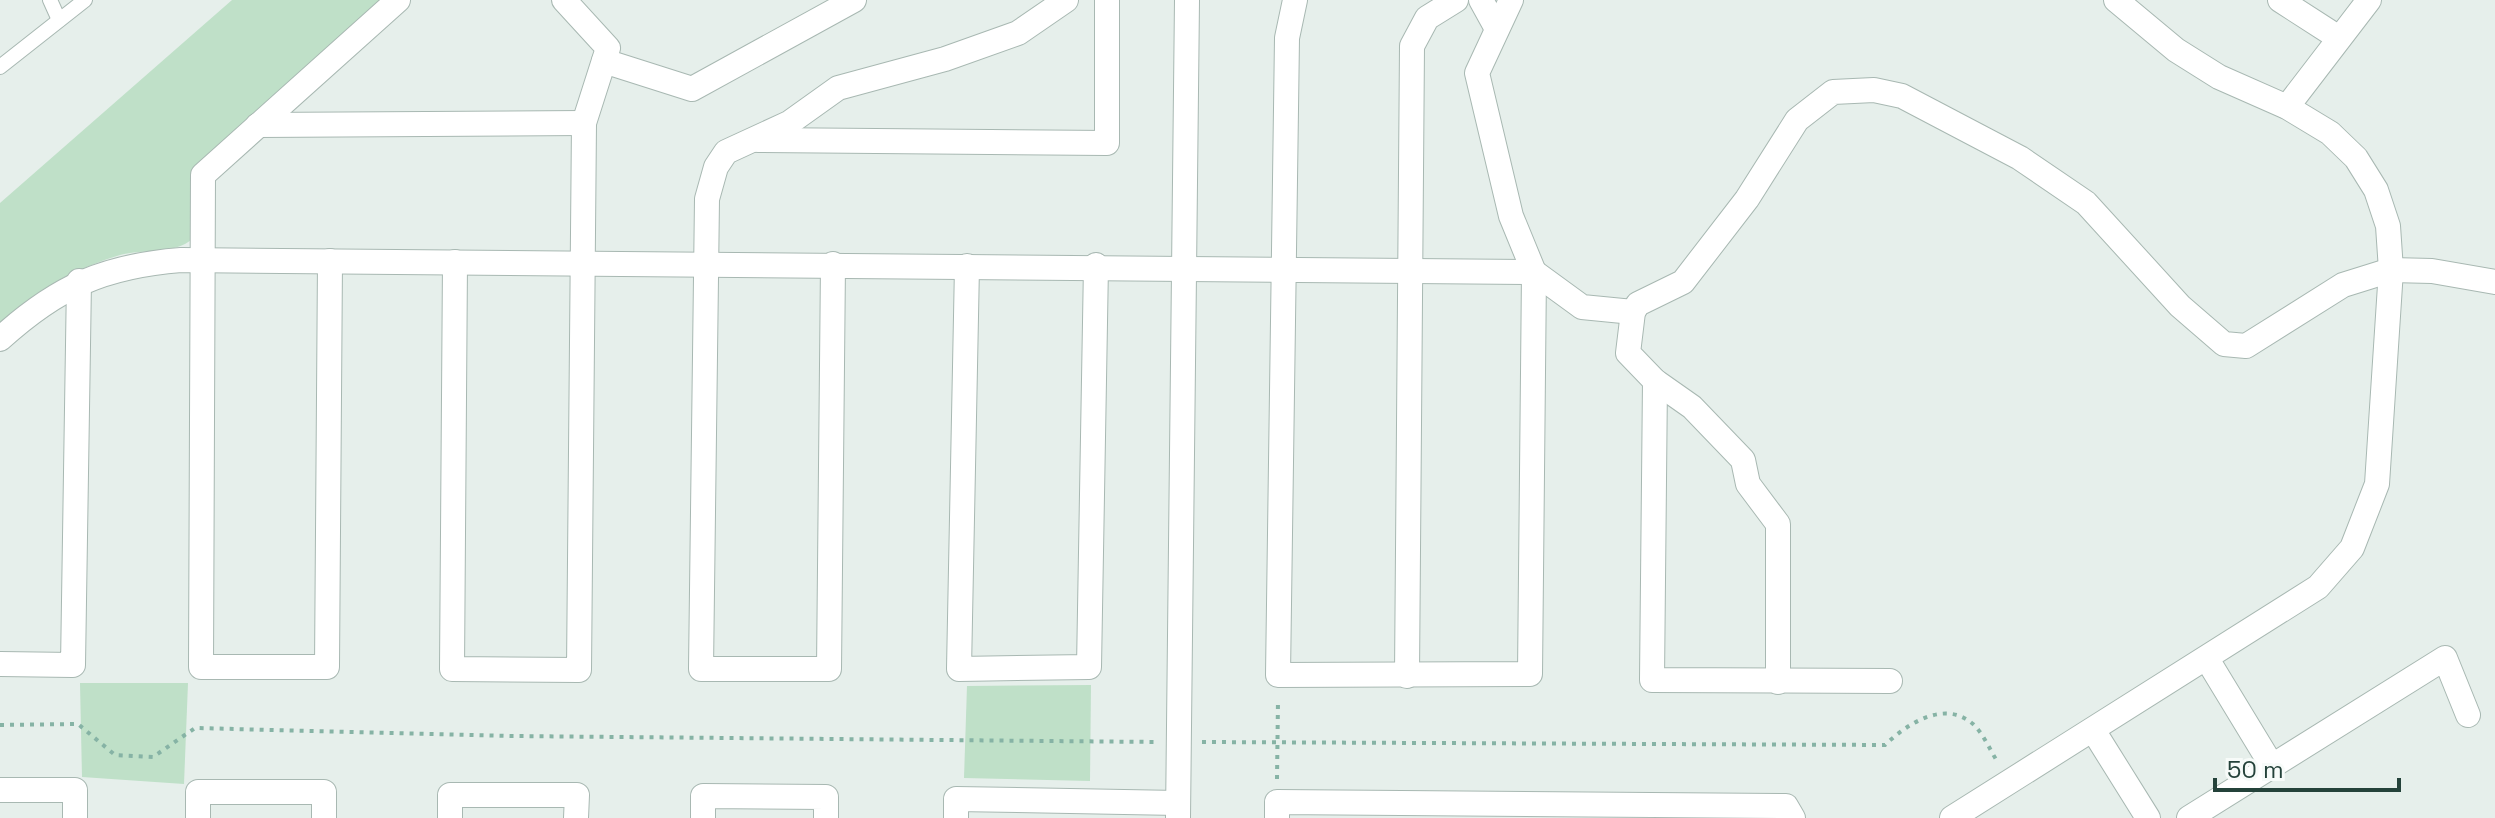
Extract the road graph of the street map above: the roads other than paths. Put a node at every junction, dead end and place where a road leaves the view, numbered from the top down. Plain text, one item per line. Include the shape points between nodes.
1 (50, 0) edge
2 (85, 0) edge
3 (398, 0) edge
4 (564, 0) edge
5 (854, 0) edge
6 (1066, 0) edge
7 (1107, 0) edge
8 (1187, 0) edge
9 (1295, 0) edge
10 (1456, 0) edge
11 (1481, 0) edge
12 (1511, 0) edge
13 (2116, 0) edge
14 (2280, 0) edge
15 (2369, 0) edge
16 (59, 20) junction
17 (1497, 29) junction
18 (2339, 38) junction
19 (604, 61) junction
20 (0, 67) edge
21 (2287, 107) junction
22 (584, 123) junction
23 (258, 125) junction
24 (752, 140) junction
25 (204, 260) junction
26 (330, 261) junction
27 (455, 262) junction
28 (582, 262) junction
29 (707, 263) junction
30 (833, 264) junction
31 (1096, 265) junction
32 (967, 266) junction
33 (1182, 266) junction
34 (1284, 268) junction
35 (1409, 270) junction
36 (2391, 270) junction
37 (1534, 272) junction
38 (79, 281) junction
39 (2495, 282) edge
40 (1633, 312) junction
41 (0, 339) edge
42 (1655, 381) junction
43 (2207, 659) junction
44 (0, 664) edge
45 (1407, 676) junction
46 (1890, 681) dead end
47 (1778, 682) junction
48 (2468, 715) dead end
49 (2093, 730) junction
50 (2272, 766) junction
51 (0, 790) edge
52 (1092, 809) edge
53 (1178, 810) edge
54 (1277, 810) edge
55 (1404, 811) edge
56 (1526, 812) edge
57 (1789, 816) edge
58 (75, 818) edge
59 (198, 818) edge
60 (324, 818) edge
61 (450, 818) edge
62 (576, 818) edge
63 (703, 818) edge
64 (826, 818) edge
65 (956, 818) edge
66 (1952, 818) edge
67 (2148, 818) edge
68 (2189, 818) edge

1 - 16 lane
2 - 16 lane
3 - 23 street
4 - 19 street via 608,48
5 - 19 street via 692,89
6 - 24 street via 1018,33 838,88 789,123
7 - 24 street via 1107,143
8 - 33 street
9 - 34 street via 1287,38
10 - 35 street via 1427,18 1412,46
11 - 17 street
12 - 17 street
13 - 21 street via 2176,50 2219,77
14 - 18 street
15 - 18 street
16 - 20 lane
17 - 37 street via 1477,73 1511,216
18 - 21 street
19 - 22 street
21 - 36 street via 2330,133 2356,158 2376,190 2388,226
22 - 23 street
22 - 28 street
23 - 25 street via 203,175
24 - 29 street via 726,152 716,167 707,199
25 - 26 street
25 - 26 street via 201,667 327,667
25 - 38 street via 131,266
26 - 27 street
27 - 28 street
27 - 28 street via 452,669 579,670
28 - 29 street
29 - 30 street
29 - 30 street via 701,669 829,669
30 - 32 street
31 - 32 street
31 - 32 street via 1089,667 959,669
31 - 33 street
33 - 34 street
33 - 53 street
34 - 35 street
34 - 45 street via 1278,675
35 - 37 street
35 - 45 street
36 - 39 street
36 - 40 street via 2343,285 2246,346 2224,344 2180,306 2086,203 2020,158 1902,96 1874,90 1833,92 1797,120 1747,199 1683,282 1638,304
36 - 43 street via 2378,473 2368,515 2318,587
37 - 40 street via 1582,307
37 - 45 street via 1530,674
38 - 41 street
38 - 44 street via 73,665
40 - 42 street via 1628,353
42 - 47 street via 1692,407 1743,460 1748,484 1778,524
42 - 47 street via 1652,680
43 - 49 street
43 - 50 street
46 - 47 street
48 - 50 street via 2445,658
49 - 66 street
49 - 67 street
50 - 68 street
51 - 58 street via 75,790
52 - 53 street
52 - 65 street via 956,799
54 - 55 street
55 - 56 street
56 - 57 street via 1786,806
59 - 60 street via 198,792 324,792
61 - 62 street via 450,795 577,795
63 - 64 street via 703,796 826,797

